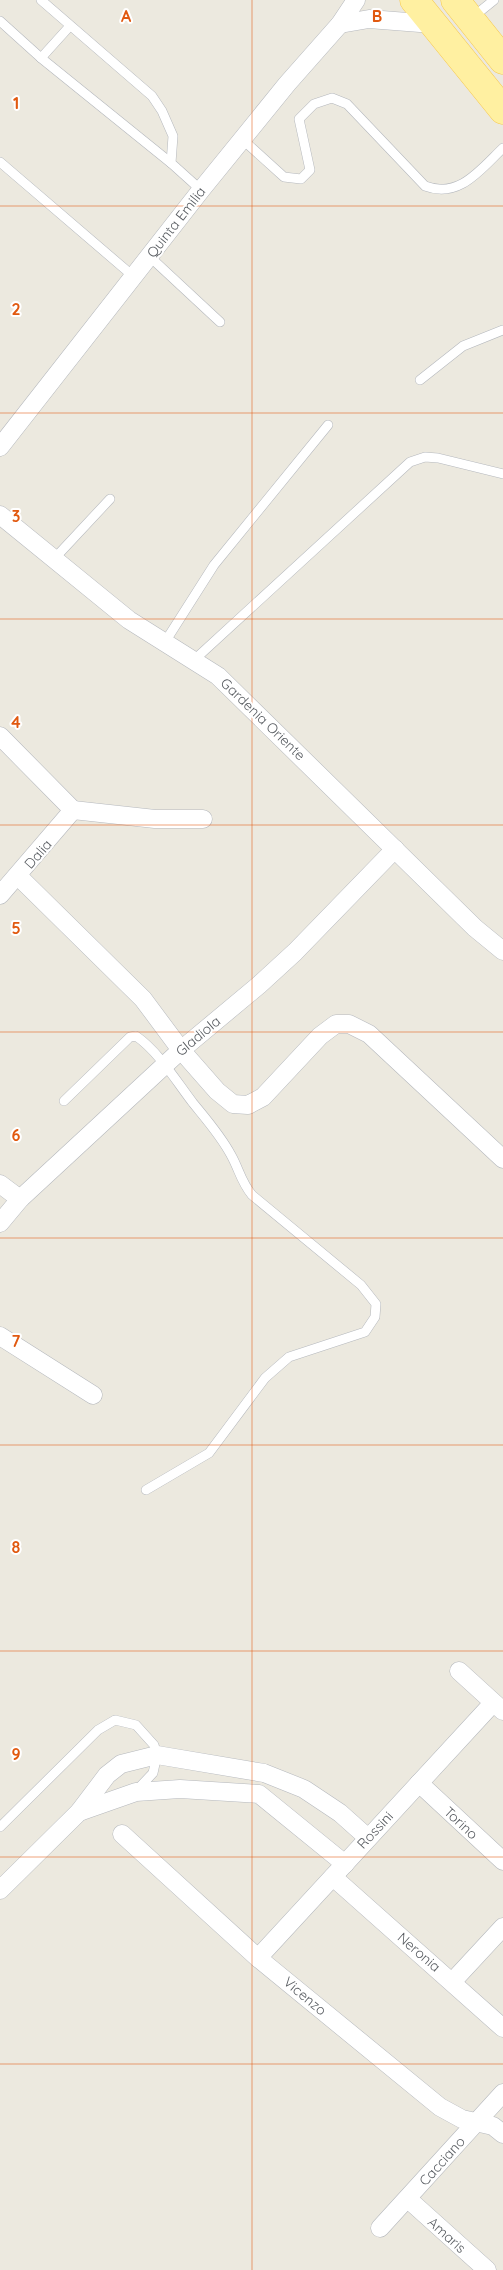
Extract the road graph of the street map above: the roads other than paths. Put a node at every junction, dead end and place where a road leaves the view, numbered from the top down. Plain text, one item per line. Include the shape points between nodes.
1 (41, 0) edge
2 (356, 0) edge
3 (414, 0) edge
4 (494, 0) edge
5 (462, 10) edge
6 (0, 21) edge
7 (340, 24) junction
8 (433, 24) junction
9 (70, 27) junction
10 (41, 58) junction
11 (503, 60) edge
12 (503, 110) edge
13 (242, 139) junction
14 (503, 148) edge
15 (0, 162) edge
16 (171, 163) junction
17 (201, 190) junction
18 (148, 256) junction
19 (133, 276) junction
20 (220, 322) dead end
21 (503, 330) edge
22 (420, 380) dead end
23 (328, 425) dead end
24 (0, 447) edge
25 (503, 474) edge
26 (110, 498) dead end
27 (0, 515) edge
28 (54, 559) junction
29 (164, 642) junction
30 (193, 662) junction
31 (0, 736) edge
32 (73, 810) junction
33 (203, 819) dead end
34 (395, 849) junction
35 (18, 876) junction
36 (0, 895) edge
37 (503, 951) edge
38 (181, 1050) junction
39 (165, 1065) junction
40 (64, 1101) dead end
41 (503, 1159) edge
42 (0, 1184) edge
43 (20, 1199) junction
44 (0, 1222) edge
45 (0, 1336) edge
46 (94, 1396) dead end
47 (146, 1490) dead end
48 (458, 1671) dead end
49 (498, 1707) edge
50 (157, 1755) junction
51 (264, 1773) junction
52 (419, 1784) junction
53 (136, 1792) junction
54 (259, 1794) junction
55 (79, 1812) junction
56 (0, 1827) edge
57 (122, 1834) dead end
58 (368, 1838) junction
59 (503, 1861) edge
60 (345, 1864) junction
61 (333, 1877) junction
62 (0, 1890) edge
63 (503, 1927) edge
64 (258, 1958) junction
65 (453, 1981) junction
66 (503, 2028) edge
67 (503, 2093) edge
68 (478, 2121) junction
69 (503, 2134) edge
70 (408, 2199) junction
71 (380, 2228) dead end
72 (486, 2270) edge

1 - 9 lane
2 - 7 street, Quinta Emilia
3 - 8 main road
4 - 5 lane
5 - 11 main road
6 - 10 lane
7 - 8 street via 369,19
7 - 13 street, Quinta Emilia
8 - 12 main road
9 - 10 lane
9 - 16 lane via 152,96 173,136
10 - 16 lane
13 - 14 lane via 284,176 301,179 310,170 300,119 314,104 332,98 347,104 424,186 438,191 455,188 472,178
13 - 17 street, Quinta Emilia
15 - 19 lane
16 - 17 lane
17 - 18 street, Quinta Emilia
18 - 19 street, Quinta Emilia
18 - 20 lane
19 - 24 street, Quinta Emilia
21 - 22 lane via 463,346
23 - 29 lane via 214,565
25 - 30 lane via 438,458 425,457 410,462
26 - 28 lane
27 - 28 street, Gardenia Oriente
28 - 29 street, Gardenia Oriente via 129,620
29 - 30 street, Gardenia Oriente
30 - 34 street, Gardenia Oriente via 218,676
31 - 32 street
32 - 33 street via 155,819
32 - 35 street, Dalia
34 - 37 street, Gardenia Oriente via 475,928
34 - 38 street, Gladiola via 295,952
35 - 36 street, Dalia
35 - 38 street via 143,999
38 - 39 street, Gladiola
38 - 41 street via 233,1104 248,1105 263,1097 320,1036 336,1024 349,1024 369,1034
39 - 40 lane via 136,1036 130,1037
39 - 43 street, Gladiola
39 - 47 lane via 232,1155 242,1183 252,1196 361,1285 376,1304 375,1317 366,1332 289,1358 265,1378 209,1453
42 - 43 street
43 - 44 street, Gladiola
45 - 46 street
48 - 49 street
49 - 52 street, Rossini
50 - 51 street
50 - 53 lane via 152,1773
50 - 55 street via 121,1764 107,1775
50 - 56 lane via 154,1745 136,1725 115,1720 98,1730
51 - 54 street
51 - 58 street via 304,1789 340,1813
52 - 58 street, Rossini
52 - 59 street, Torino
53 - 54 street via 180,1789
53 - 55 street
54 - 60 street
55 - 62 street
57 - 64 street, Vicenzo
58 - 60 street, Rossini
60 - 61 street, Rossini
61 - 64 street, Rossini
61 - 65 street, Neronia
63 - 65 street
64 - 68 street, Vicenzo via 440,2107 462,2119
65 - 66 street, Neronia
67 - 68 street, Cacciano
68 - 69 street, Vicenzo
68 - 70 street, Cacciano
70 - 71 street, Cacciano
70 - 72 street, Amaris

